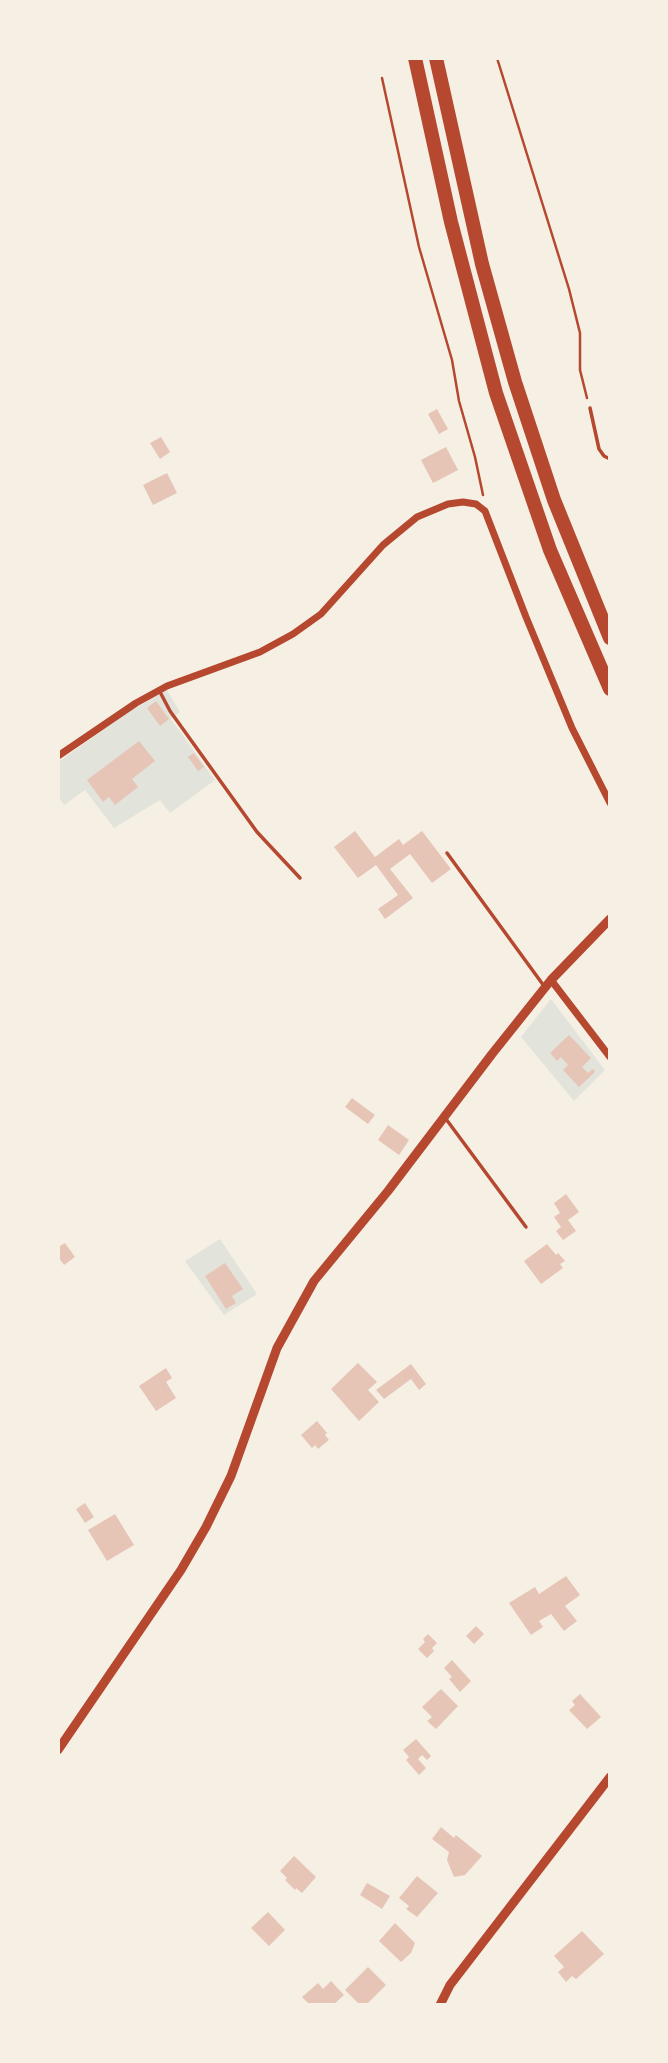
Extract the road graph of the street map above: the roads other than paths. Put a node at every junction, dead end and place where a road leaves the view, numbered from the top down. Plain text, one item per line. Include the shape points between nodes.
1 (415, 58) edge
2 (436, 58) edge
3 (590, 408) road end
4 (610, 458) edge
5 (610, 638) edge
6 (610, 689) edge
7 (159, 691) junction
8 (58, 756) edge
9 (610, 803) edge
10 (447, 853) dead end
11 (300, 878) dead end
12 (610, 919) edge
13 (548, 984) junction
14 (610, 1057) edge
15 (445, 1116) junction
16 (526, 1227) dead end
17 (58, 1750) edge
18 (610, 1777) edge
19 (440, 2005) edge

1 - 6 highway via 451,222 496,393 550,550
2 - 5 highway via 482,264 515,382 569,541
3 - 4 lane via 599,449
7 - 8 street
7 - 9 street via 260,652 293,634 321,614 383,545 417,517 448,504 476,504 485,511 572,728
7 - 11 lane via 257,832
10 - 13 lane
12 - 13 street
13 - 14 street
13 - 15 street
15 - 16 lane
15 - 17 street via 314,1281 277,1348 231,1476 206,1527
18 - 19 street via 450,1985

